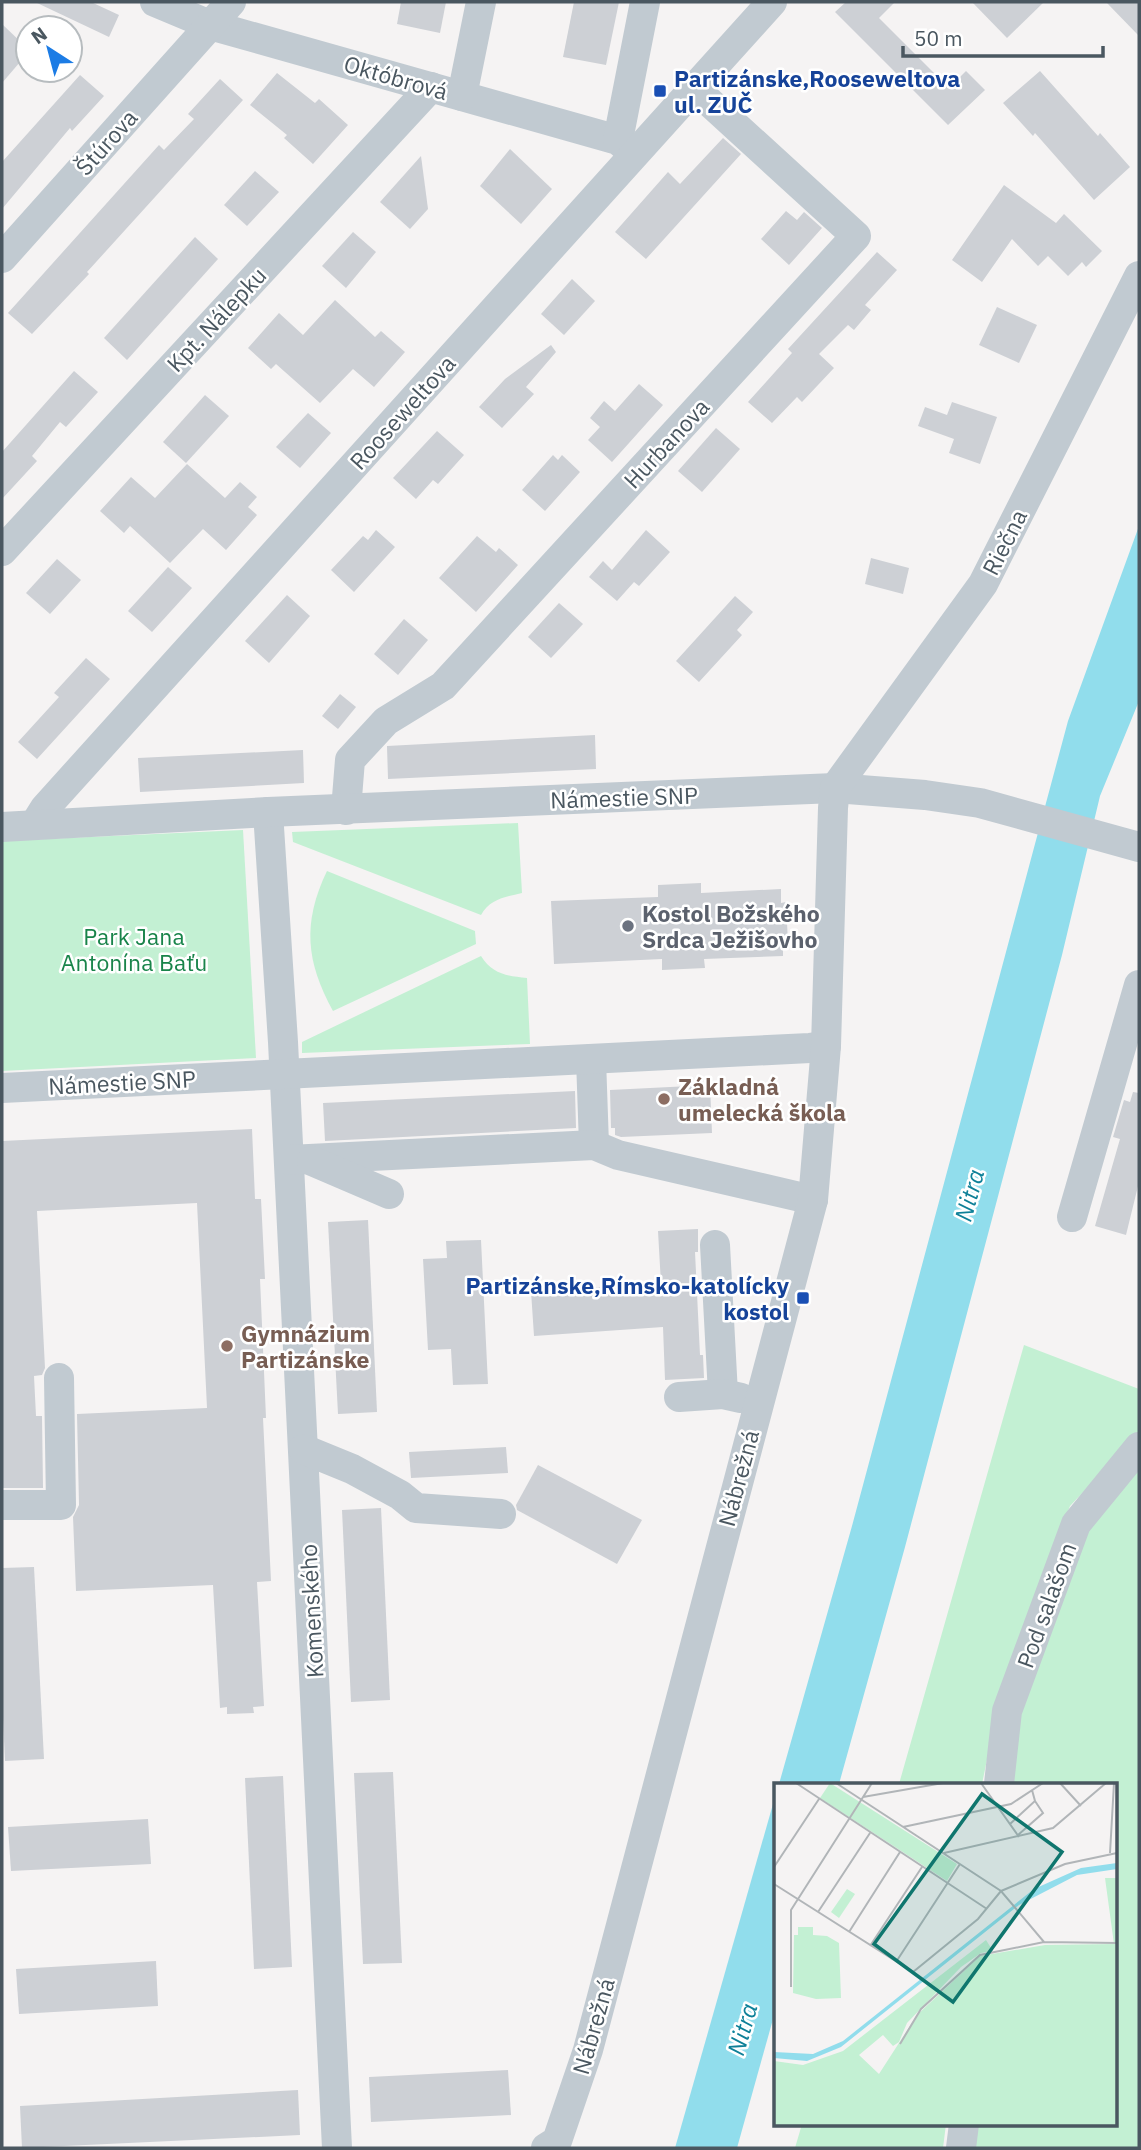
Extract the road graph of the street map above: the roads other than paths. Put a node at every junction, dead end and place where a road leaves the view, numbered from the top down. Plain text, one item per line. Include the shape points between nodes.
1 (155, 2) edge
2 (231, 2) edge
3 (481, 2) edge
4 (645, 2) edge
5 (772, 2) edge
6 (210, 26) junction
7 (431, 87) junction
8 (694, 88) junction
9 (463, 96) junction
10 (626, 147) junction
11 (2, 258) edge
12 (1139, 276) edge
13 (2, 551) edge
14 (835, 788) junction
15 (346, 810) junction
16 (268, 813) junction
17 (34, 824) junction
18 (2, 827) edge
19 (1130, 844) edge
20 (1139, 985) edge
21 (826, 1046) junction
22 (591, 1059) junction
23 (284, 1074) junction
24 (2, 1087) edge
25 (594, 1145) junction
26 (297, 1159) junction
27 (389, 1194) dead end
28 (813, 1200) junction
29 (1072, 1217) dead end
30 (715, 1245) dead end
31 (58, 1378) dead end
32 (723, 1394) junction
33 (679, 1397) dead end
34 (759, 1401) junction
35 (1139, 1447) edge
36 (303, 1449) junction
37 (2, 1505) edge
38 (501, 1514) dead end
39 (999, 1783) edge
40 (964, 2126) edge
41 (337, 2148) edge
42 (546, 2148) edge
43 (961, 2148) edge

1 - 6 street, Októbrová
2 - 6 street, Štúrova
3 - 9 street
4 - 10 street
5 - 8 street, Rooseweltova
6 - 7 street, Októbrová
6 - 11 street, Štúrova
7 - 9 street, Októbrová
7 - 13 street, Kpt. Nálepku
8 - 10 street, Rooseweltova
8 - 15 street, Hurbanova via 856,236 443,686 386,721 350,760
9 - 10 street, Októbrová
10 - 17 street, Rooseweltova
12 - 14 street, Riečna via 983,584
14 - 15 street, Námestie SNP
14 - 19 street, Námestie SNP via 982,804
14 - 21 street, Nábrežná
15 - 16 street, Námestie SNP
16 - 17 street, Námestie SNP
16 - 23 street
17 - 18 street, Námestie SNP
20 - 29 street
21 - 22 street, Námestie SNP
21 - 28 street, Nábrežná
22 - 23 street, Námestie SNP
22 - 25 street
23 - 24 street, Námestie SNP
23 - 26 street, Komenského
25 - 26 street
25 - 28 street via 618,1155
26 - 27 street
26 - 36 street, Komenského
28 - 34 street, Nábrežná
30 - 32 street
31 - 37 street via 61,1505
32 - 33 street
32 - 34 street
34 - 42 street, Nábrežná via 588,2050 557,2141
35 - 39 street, Pod salašom via 1076,1524 1007,1711
36 - 38 street via 352,1469 416,1508
36 - 41 street, Komenského
40 - 43 street

